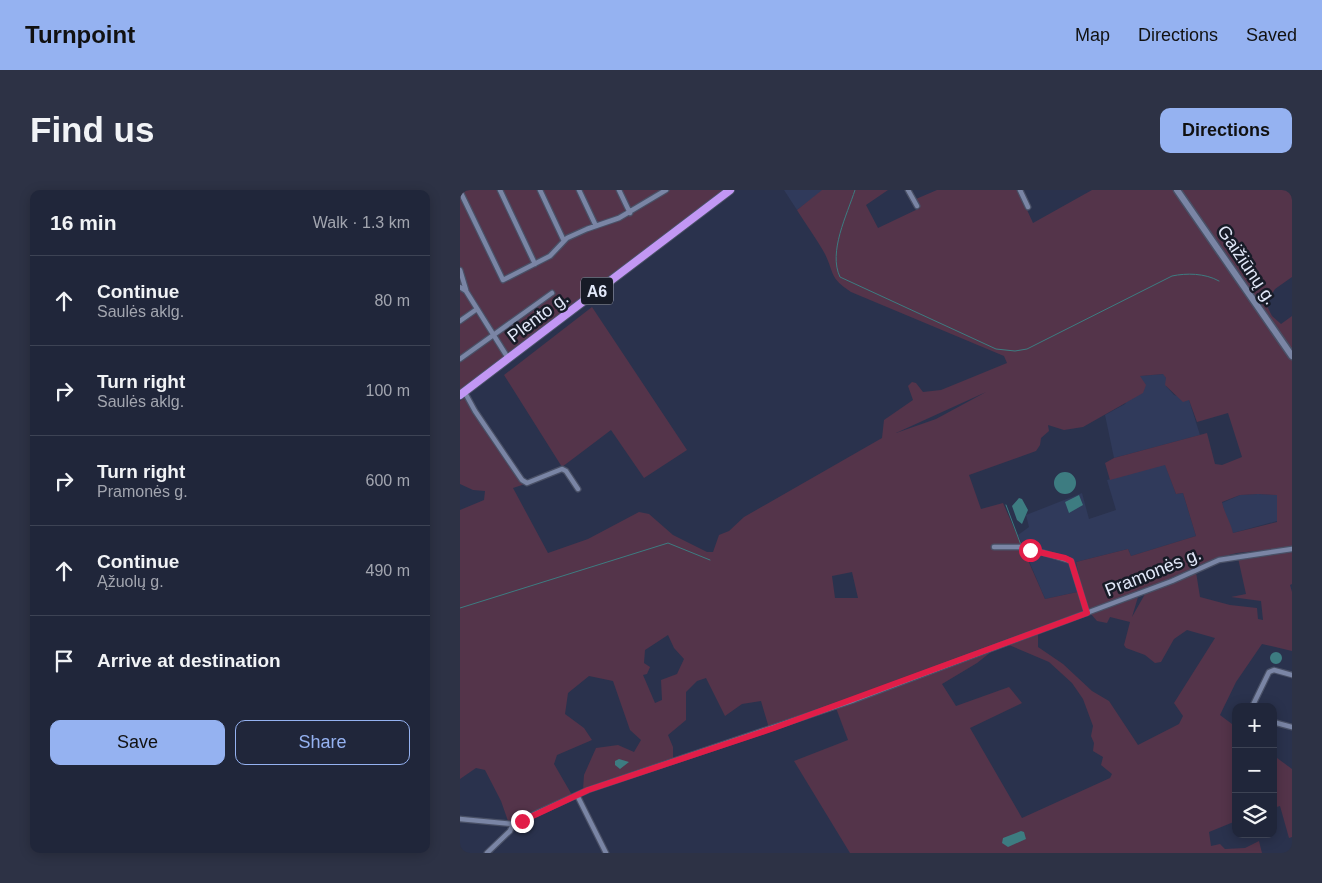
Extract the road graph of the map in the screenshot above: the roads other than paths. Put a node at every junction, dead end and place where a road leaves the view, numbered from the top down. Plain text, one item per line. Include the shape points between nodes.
1 (500, 190) edge
2 (540, 190) edge
3 (579, 190) edge
4 (619, 190) edge
5 (658, 190) edge
6 (666, 190) edge
7 (730, 190) edge
8 (908, 190) edge
9 (1020, 190) edge
10 (1177, 190) edge
11 (460, 191) edge
12 (658, 196) junction
13 (917, 206) dead end
14 (1028, 207) dead end
15 (630, 213) junction
16 (596, 226) junction
17 (564, 241) junction
18 (536, 264) junction
19 (460, 270) edge
20 (460, 287) edge
21 (466, 291) junction
22 (552, 293) dead end
23 (477, 309) junction
24 (460, 321) edge
25 (493, 334) junction
26 (1292, 356) edge
27 (508, 358) junction
28 (460, 360) edge
29 (462, 393) edge
30 (578, 489) dead end
31 (994, 547) dead end
32 (1292, 550) edge
33 (1087, 613) junction
34 (1292, 675) edge
35 (1254, 703) edge
36 (1277, 723) edge
37 (1292, 727) edge
38 (577, 795) junction
39 (460, 819) edge
40 (513, 824) junction
41 (487, 853) edge
42 (606, 853) edge

1 - 18 street
2 - 17 street
3 - 16 street
4 - 15 street
5 - 12 street
6 - 12 street
7 - 27 highway, Plento g. / A6
8 - 13 street
9 - 14 street
10 - 26 main road, Gaižiūnų g.
11 - 18 street via 504,280
12 - 15 street
15 - 16 street
16 - 17 street
17 - 18 street via 550,256
19 - 21 street
20 - 21 street
21 - 23 street
22 - 25 street
23 - 24 street
23 - 25 street
25 - 27 street
25 - 28 street
27 - 29 highway, Plento g. / A6
29 - 30 street via 522,480 536,480 562,469
31 - 33 street via 1024,547 1071,561
32 - 33 street, Pramonės g. via 1219,560
33 - 38 street, Pramonės g. via 774,728
34 - 35 street via 1271,670
36 - 37 street
38 - 40 street, Pramonės g.
38 - 42 street
39 - 40 street
40 - 41 street

